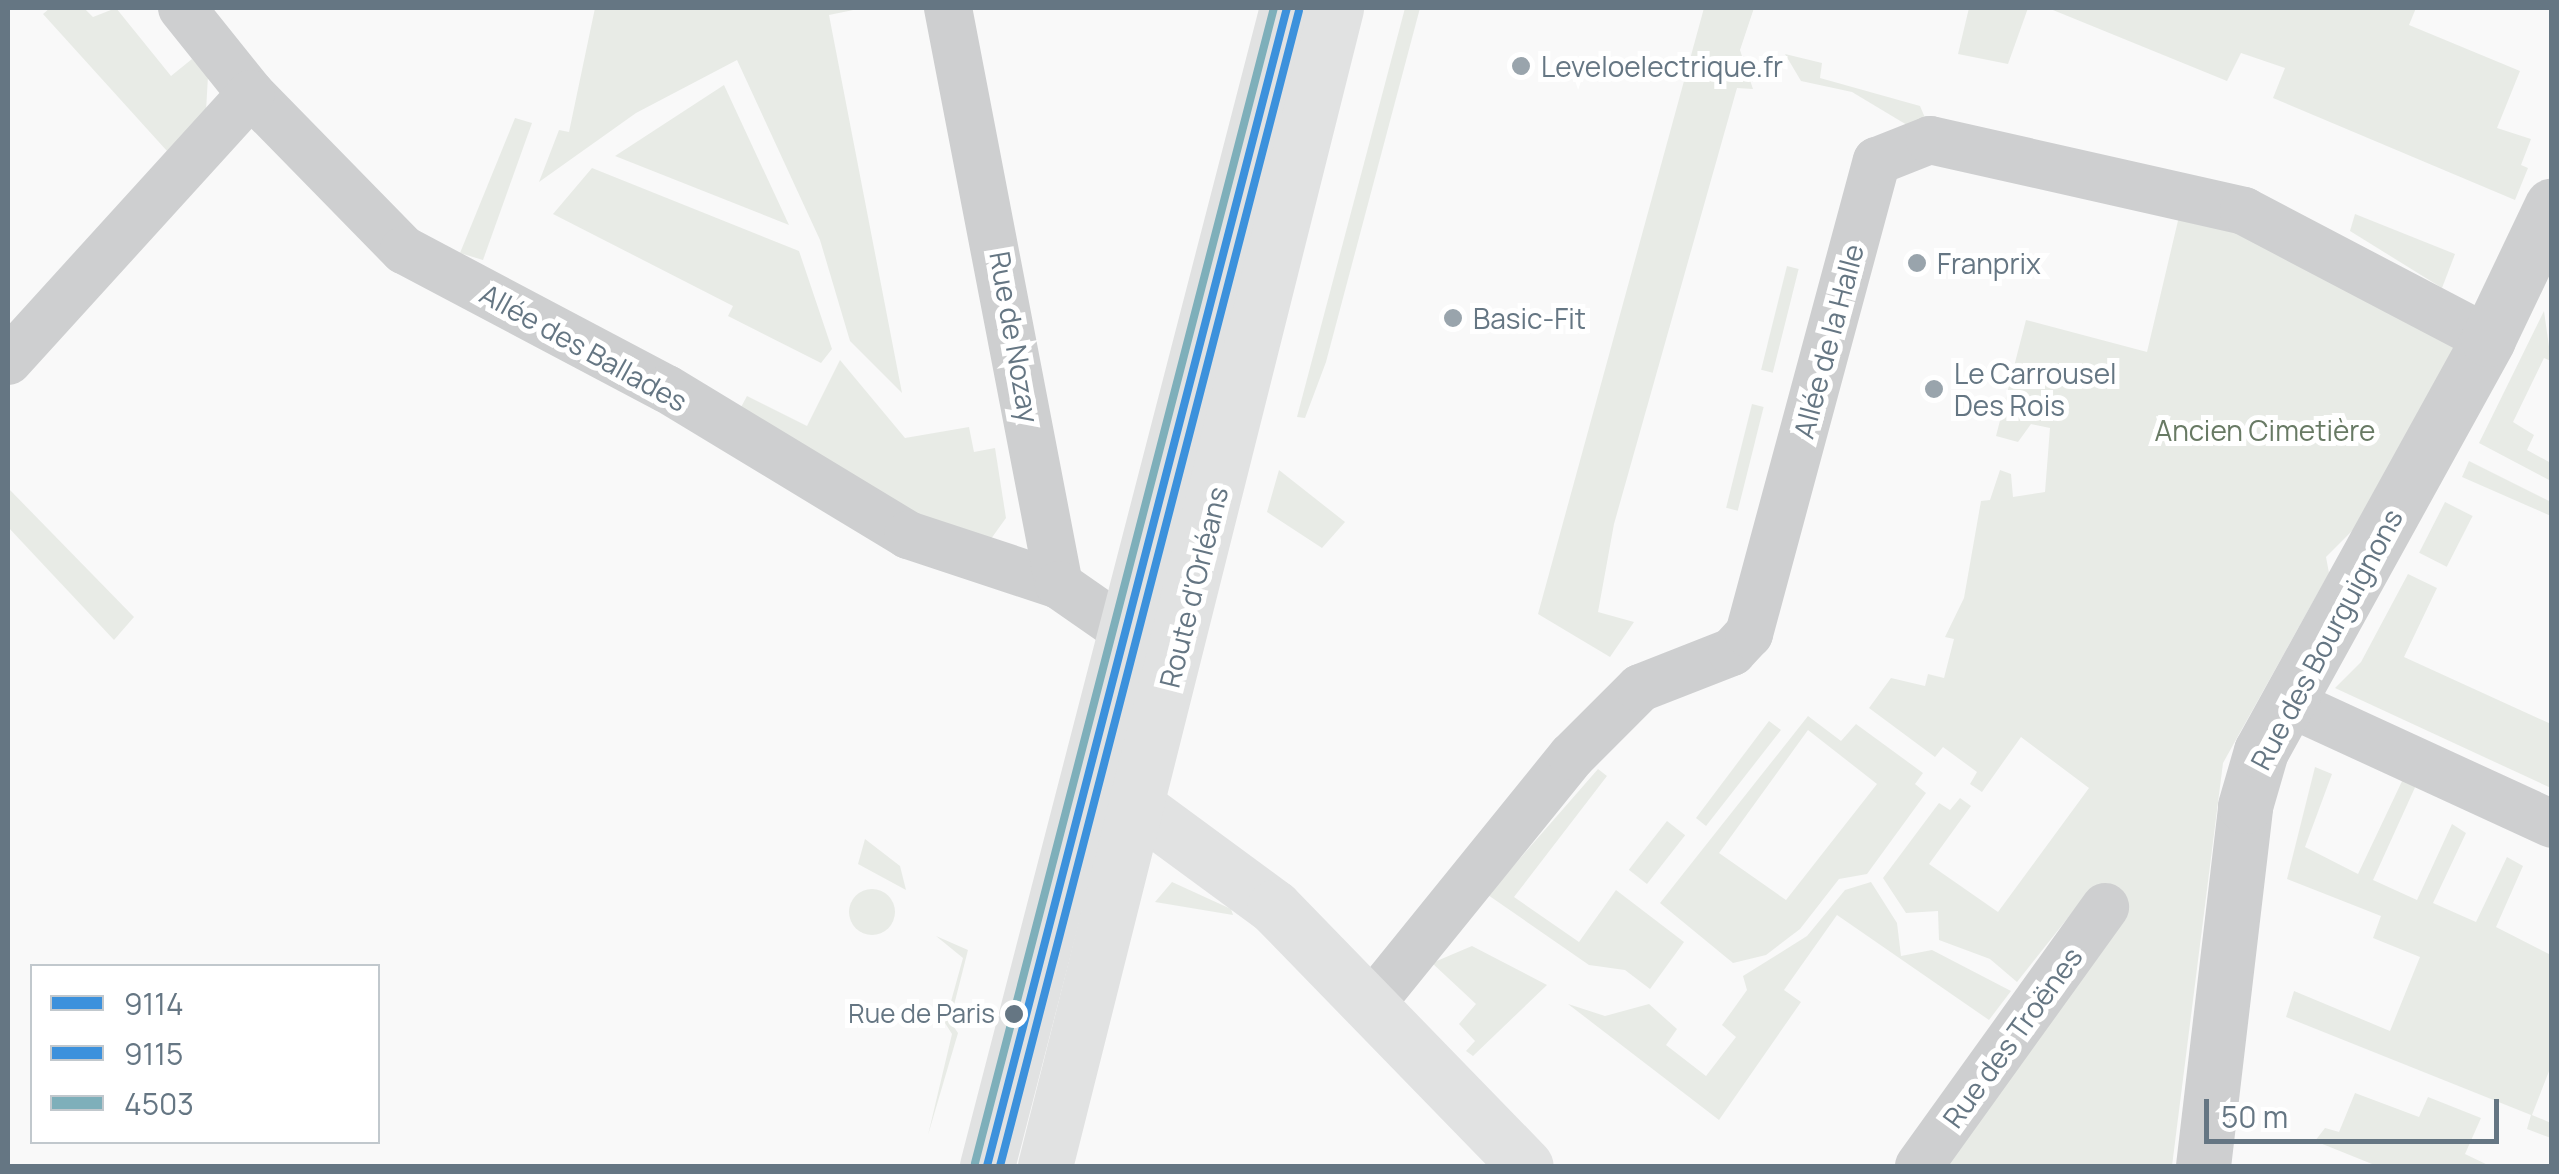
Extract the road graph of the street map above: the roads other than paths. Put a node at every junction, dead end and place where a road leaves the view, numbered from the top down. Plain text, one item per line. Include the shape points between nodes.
1 (182, 8) edge
2 (948, 8) edge
3 (1287, 8) edge
4 (1336, 8) edge
5 (250, 94) junction
6 (2552, 205) edge
7 (2488, 339) junction
8 (8, 361) edge
9 (1059, 585) junction
10 (1128, 633) junction
11 (2287, 702) junction
12 (1138, 807) junction
13 (2552, 824) edge
14 (2104, 907) dead end
15 (1371, 1004) junction
16 (987, 1166) edge
17 (1046, 1166) edge
18 (1526, 1166) edge
19 (1919, 1166) edge
20 (2202, 1166) edge

1 - 5 street, Allée des Ballades
2 - 9 street, Rue de Nozay
3 - 10 main road, Route d'Orléans
4 - 12 main road, Route d'Orléans
5 - 8 street
5 - 9 street, Allée des Ballades via 404,250 644,377 908,535
6 - 7 street, Rue des Bourguignons
7 - 11 street, Rue des Bourguignons
7 - 15 street, Allée de la Halle via 2244,211 1930,140 1877,161 1748,634 1732,652 1640,688
9 - 10 street
10 - 16 main road, Route d'Orléans
11 - 13 street
11 - 20 street, Rue des Bourguignons via 2245,806
12 - 15 main road via 1221,860
12 - 17 main road, Route d'Orléans
14 - 19 street, Rue des Troënes
15 - 18 main road

